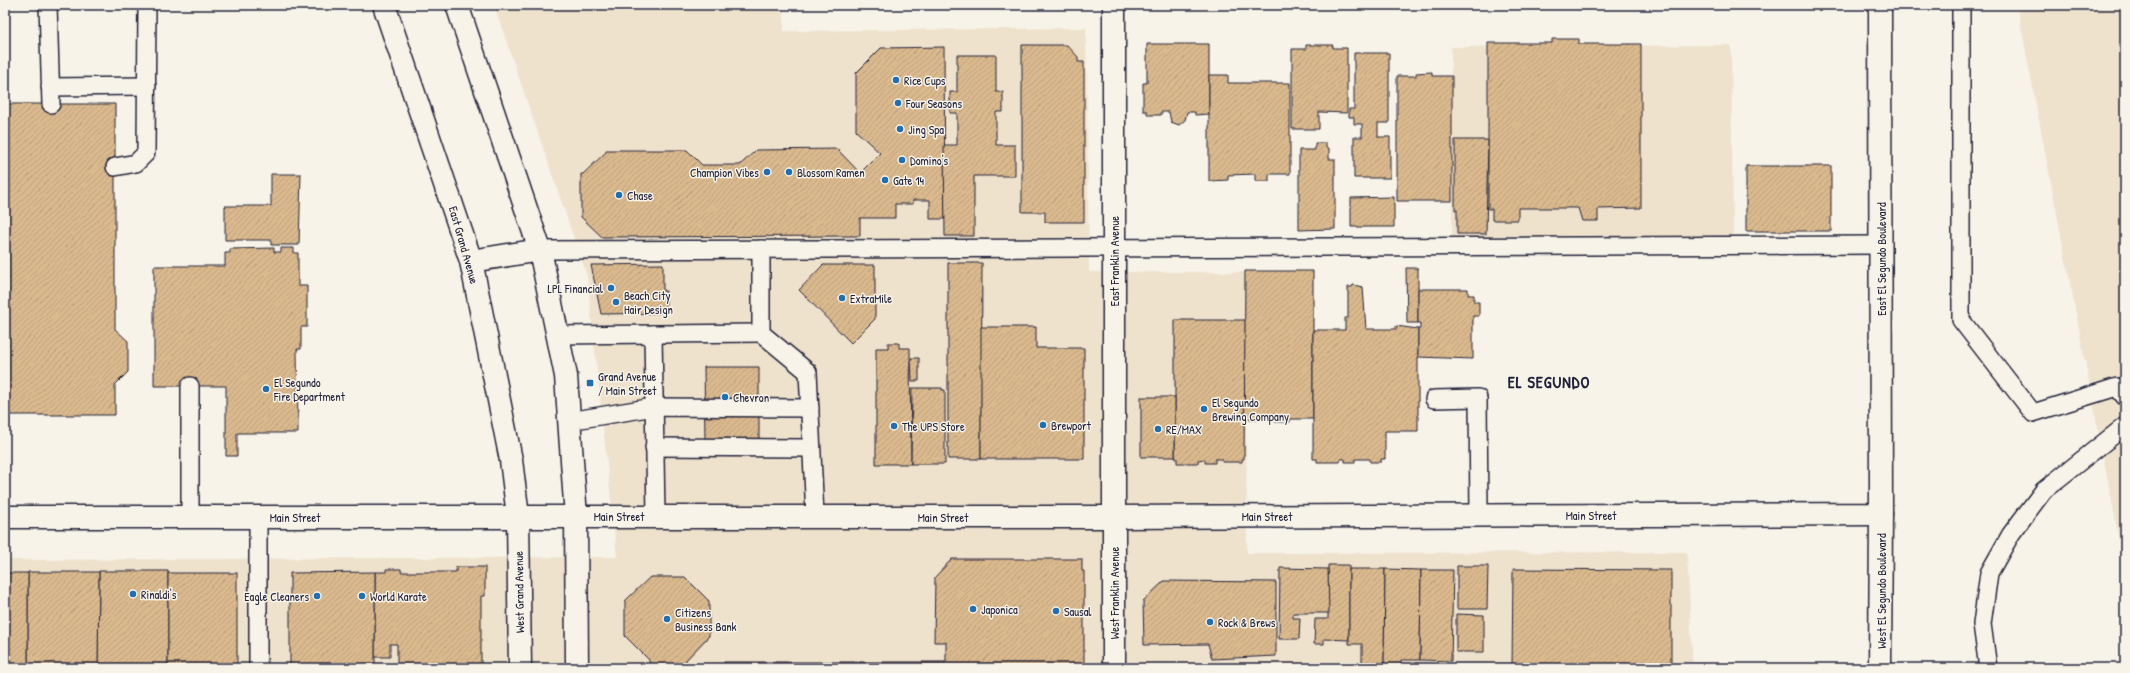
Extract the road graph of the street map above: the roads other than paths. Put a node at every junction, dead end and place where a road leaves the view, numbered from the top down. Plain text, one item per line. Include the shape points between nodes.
1 (48, 5) edge
2 (147, 5) edge
3 (384, 5) edge
4 (457, 5) edge
5 (1114, 5) edge
6 (1880, 5) edge
7 (1961, 5) edge
8 (147, 86) junction
9 (115, 167) dead end
10 (1881, 245) junction
11 (1114, 248) junction
12 (540, 250) junction
13 (761, 250) junction
14 (471, 261) junction
15 (761, 333) junction
16 (654, 334) junction
17 (557, 335) junction
18 (190, 386) dead end
19 (2125, 397) edge
20 (1434, 399) dead end
21 (654, 407) junction
22 (810, 408) junction
23 (569, 421) junction
24 (2125, 426) edge
25 (654, 447) junction
26 (811, 448) junction
27 (1881, 514) junction
28 (518, 516) junction
29 (656, 516) junction
30 (815, 516) junction
31 (1479, 516) junction
32 (5, 517) edge
33 (190, 517) junction
34 (258, 517) junction
35 (576, 517) junction
36 (1114, 517) junction
37 (258, 668) edge
38 (520, 668) edge
39 (577, 668) edge
40 (1114, 668) edge
41 (1880, 668) edge
42 (1988, 668) edge

1 - 8 lane via 50,95
2 - 8 lane
3 - 14 main road, East Grand Avenue
4 - 12 main road
5 - 11 main road, East Franklin Avenue
6 - 10 main road, East El Segundo Boulevard
7 - 19 lane via 1961,320 2033,413 2117,387
8 - 9 lane via 146,152 136,163
10 - 11 lane
10 - 27 main road, East El Segundo Boulevard
11 - 13 lane
11 - 36 main road, East Franklin Avenue
12 - 13 lane
12 - 14 main road
12 - 17 main road
13 - 15 lane
14 - 28 main road, East Grand Avenue via 511,460
15 - 16 lane
15 - 22 lane via 808,372
16 - 17 lane
16 - 21 lane
17 - 23 main road via 566,376
18 - 33 lane
20 - 31 lane via 1478,398
21 - 22 lane
21 - 23 lane
21 - 25 lane
22 - 26 lane
23 - 35 main road
24 - 42 lane via 2044,490 2011,534 1989,573 1982,624
25 - 26 lane
25 - 29 lane
26 - 30 lane
27 - 31 main road, Main Street
27 - 41 main road, West El Segundo Boulevard
28 - 34 main road, Main Street
28 - 35 main road, Main Street
28 - 38 main road, West Grand Avenue
29 - 30 main road, Main Street
29 - 35 main road, Main Street
30 - 36 main road, Main Street
31 - 36 main road, Main Street
32 - 33 main road, Main Street
33 - 34 main road, Main Street
34 - 37 lane
35 - 39 main road
36 - 40 main road, West Franklin Avenue

